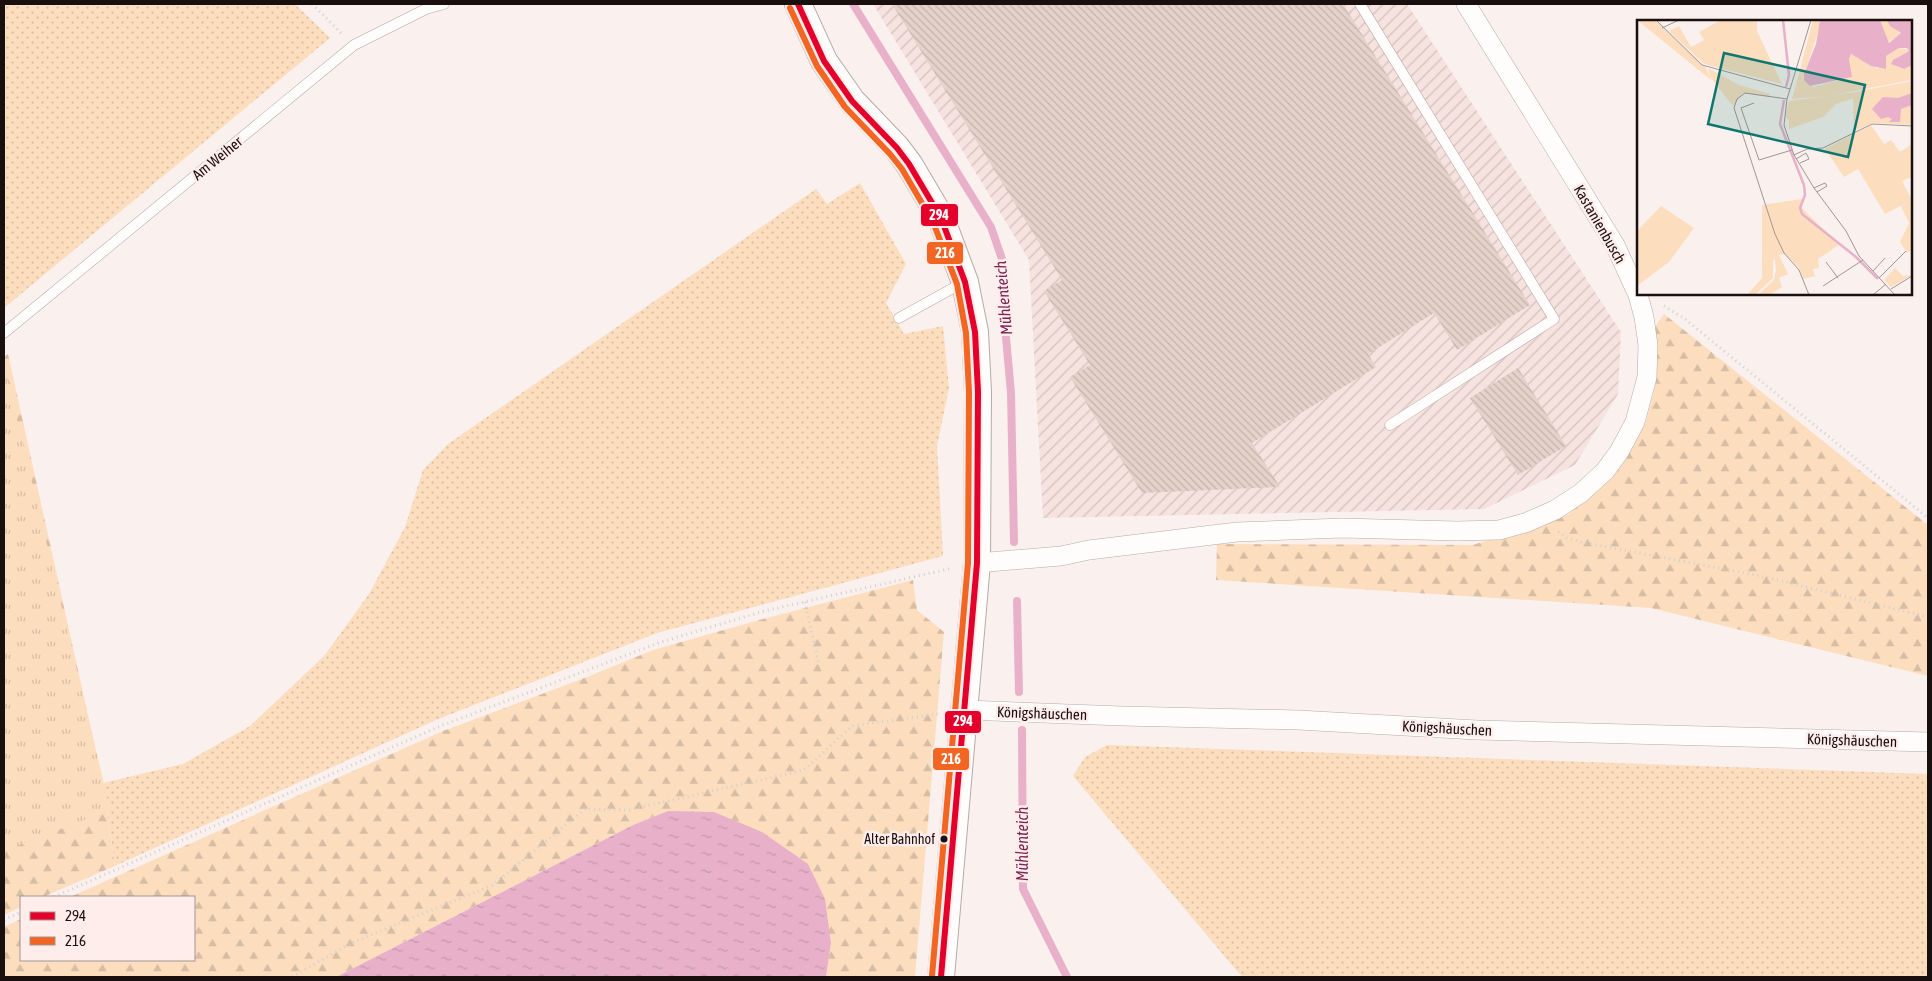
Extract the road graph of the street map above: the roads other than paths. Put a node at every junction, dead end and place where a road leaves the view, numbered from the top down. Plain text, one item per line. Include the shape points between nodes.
1 (444, 4) edge
2 (798, 4) edge
3 (1360, 4) edge
4 (1466, 4) edge
5 (965, 282) junction
6 (1637, 293) edge
7 (1638, 295) edge
8 (899, 318) dead end
9 (4, 333) edge
10 (1390, 425) dead end
11 (977, 564) junction
12 (966, 710) junction
13 (1928, 742) edge
14 (942, 977) edge

1 - 9 lane, Am Weiher via 426,9 354,46
2 - 5 main road via 824,61 852,101 910,164 941,218
3 - 10 lane via 1554,319
4 - 6 street, Kastanienbusch via 1615,244
5 - 8 lane
5 - 11 main road via 975,332 978,392
7 - 11 street, Kastanienbusch via 1647,332 1648,362 1635,422 1605,471 1568,503 1540,517 1512,527 1486,531 1342,528 1237,532
11 - 12 main road
12 - 13 street, Königshäuschen via 1298,720 1477,730
12 - 14 main road

